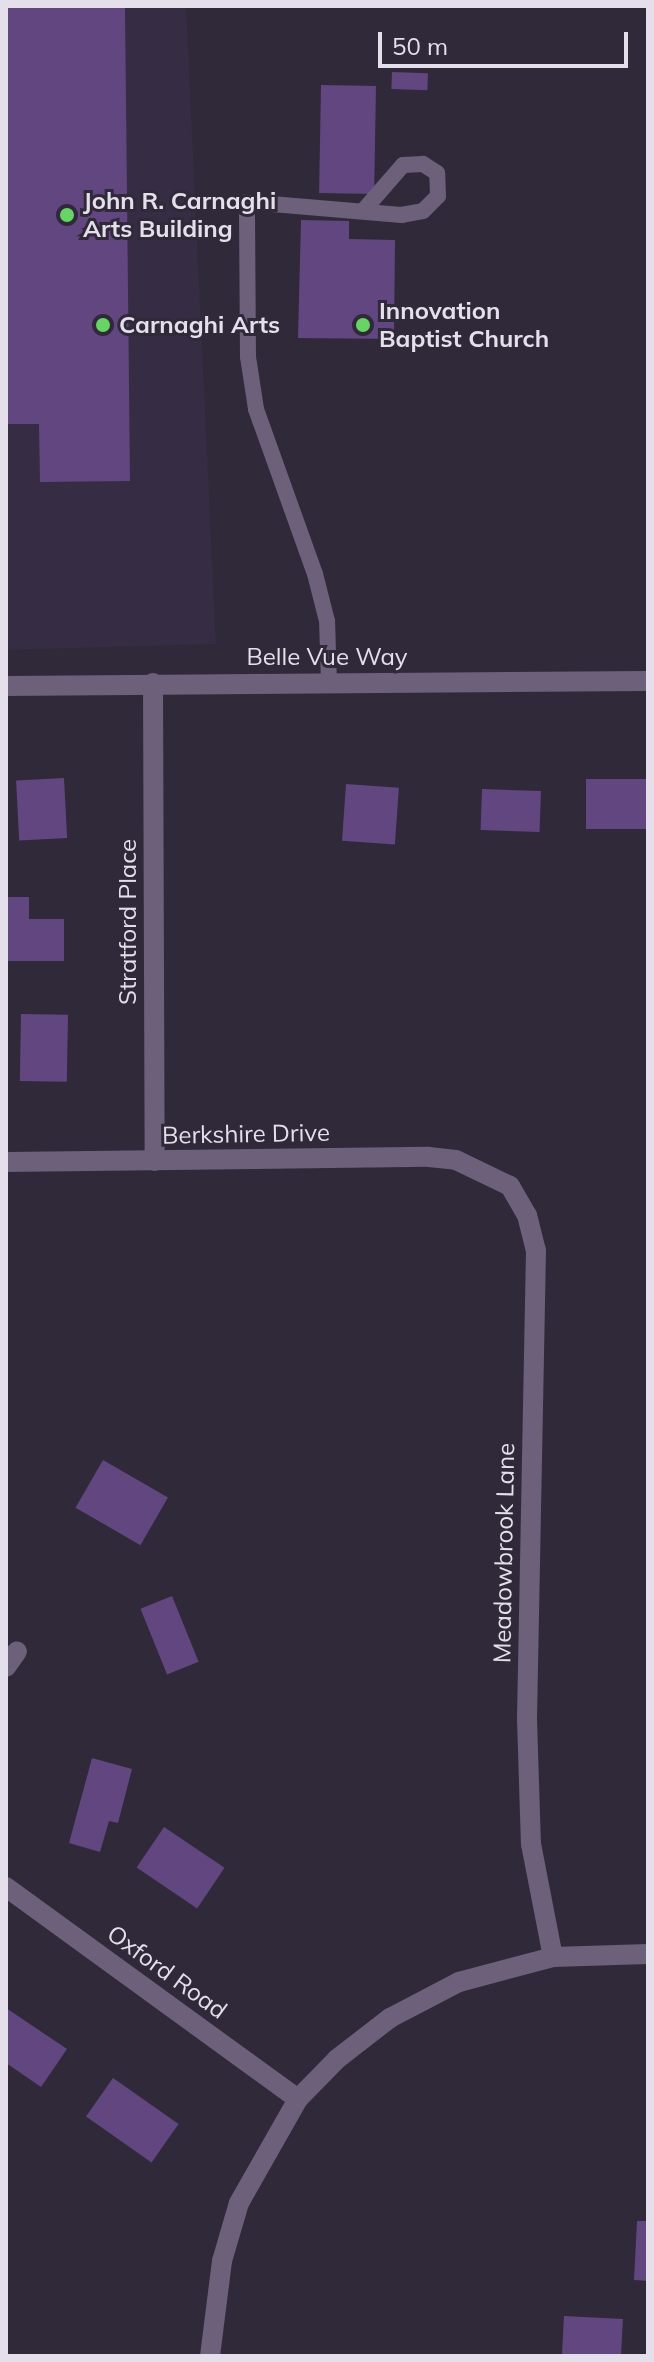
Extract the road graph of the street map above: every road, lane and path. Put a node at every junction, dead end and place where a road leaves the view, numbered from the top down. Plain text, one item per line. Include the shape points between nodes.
1 (363, 211) junction
2 (648, 681) edge
3 (153, 683) junction
4 (329, 683) junction
5 (6, 686) edge
6 (155, 1161) junction
7 (6, 1162) edge
8 (484, 1170) joint
9 (6, 1887) edge
10 (648, 1954) edge
11 (553, 1957) junction
12 (298, 2099) junction
13 (210, 2356) edge

1 - 1 lane via 423,211 438,196 437,173 423,164 403,165
1 - 4 lane via 247,202 248,357 256,409 315,574 327,621
2 - 4 street, Belle Vue Way
3 - 4 street, Belle Vue Way
3 - 5 street, Belle Vue Way
3 - 6 street, Stratford Place
6 - 7 street, Berkshire Drive
6 - 8 street, Berkshire Drive via 429,1157
8 - 11 street, Meadowbrook Lane via 510,1186 527,1215 536,1250 527,1719 531,1844
9 - 12 street, Oxford Road
10 - 11 street
11 - 12 street via 495,1969 424,1998 337,2059
12 - 13 street via 239,2203 222,2261

